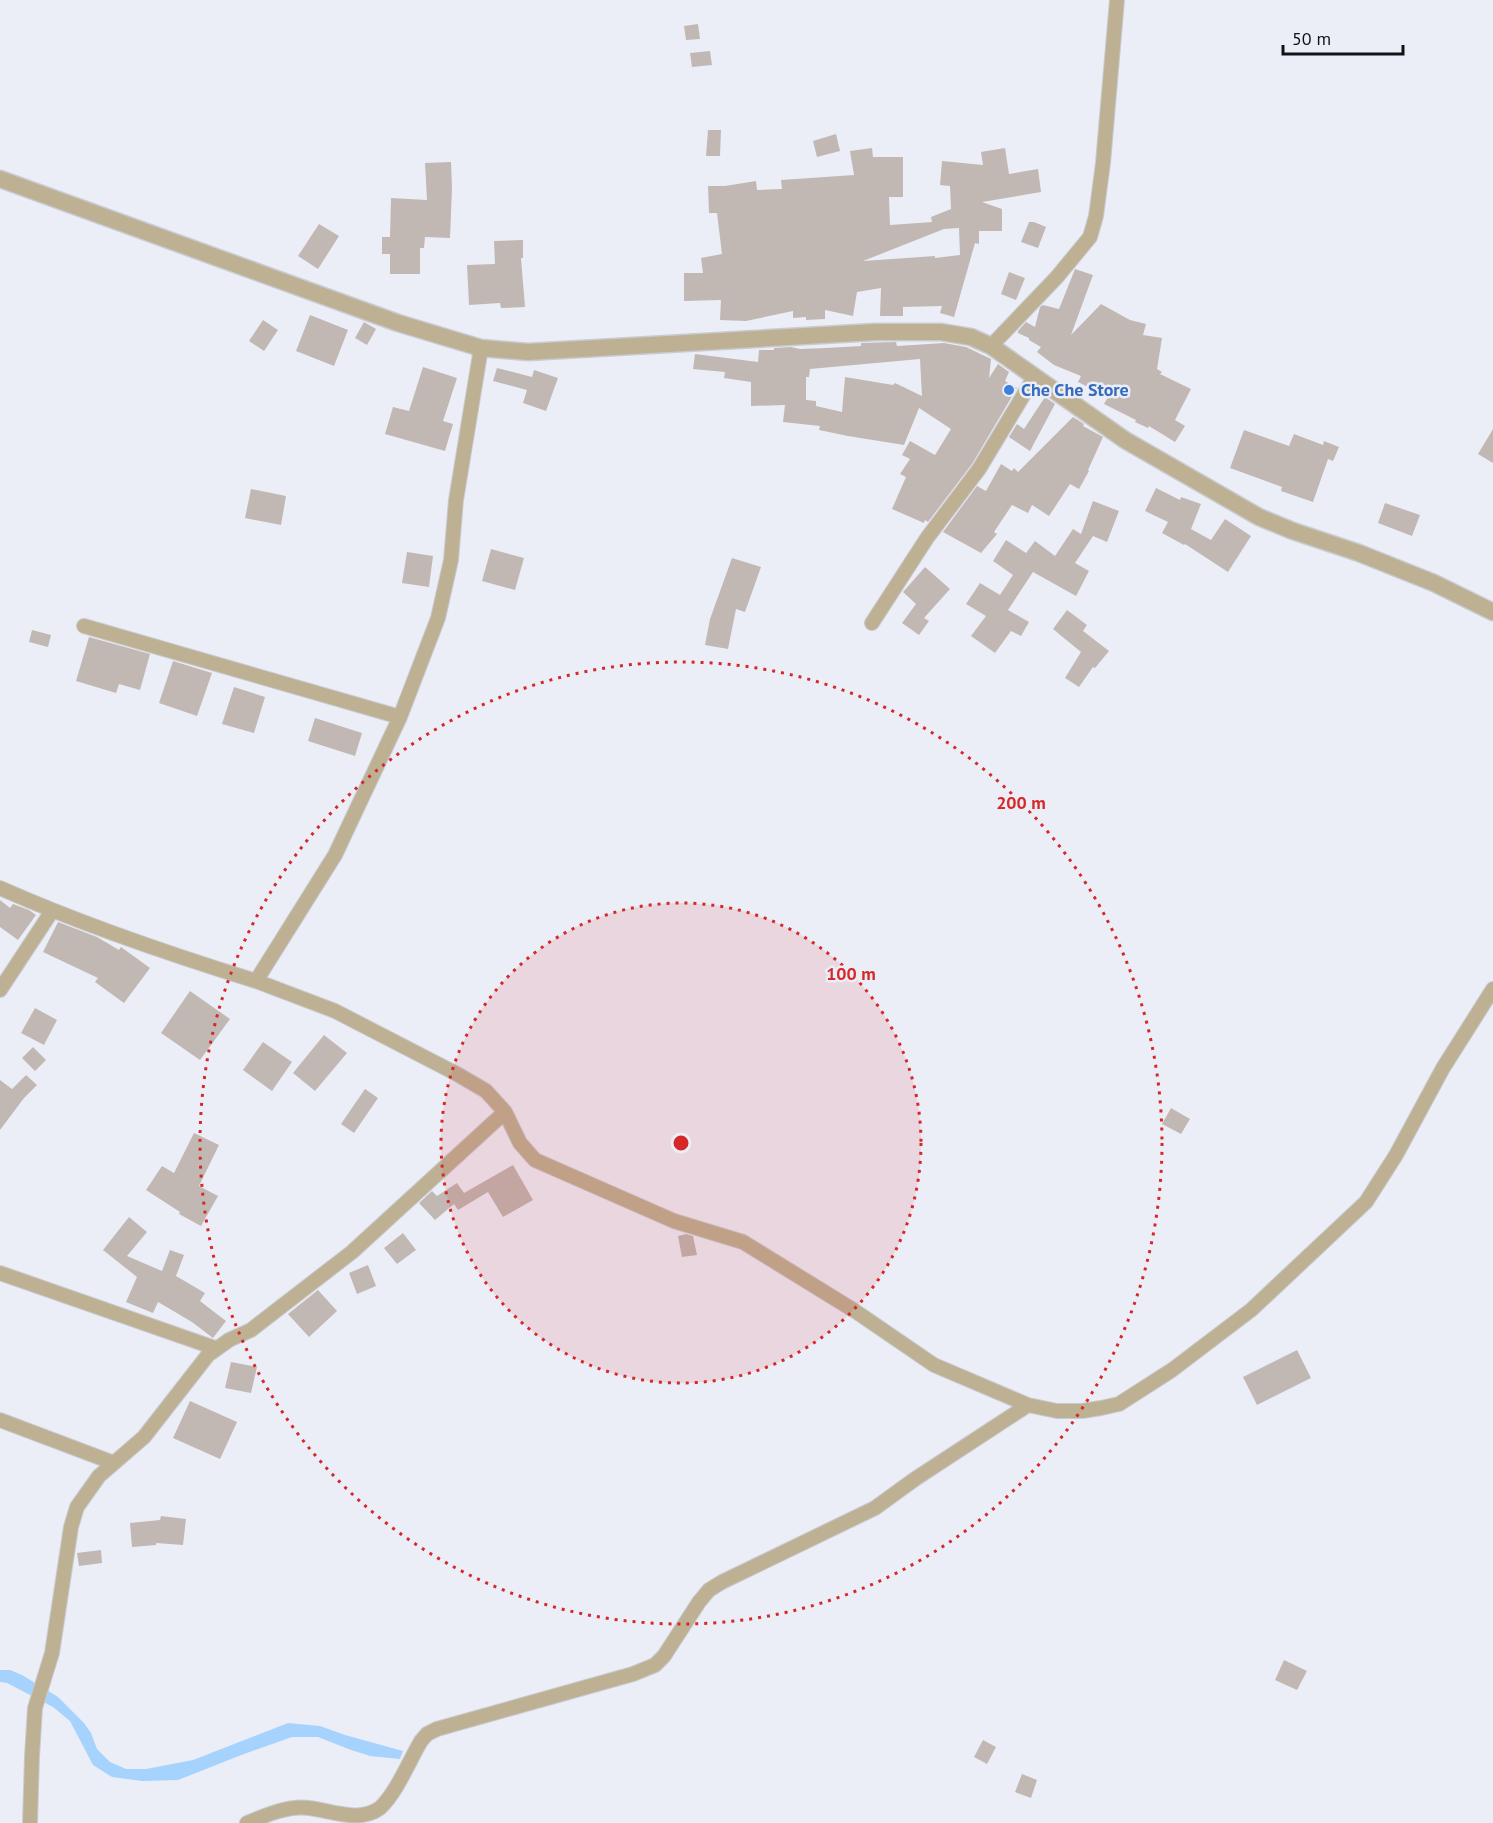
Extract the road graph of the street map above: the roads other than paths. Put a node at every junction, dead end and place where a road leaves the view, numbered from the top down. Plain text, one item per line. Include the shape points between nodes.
1 (1117, 0) edge
2 (0, 178) edge
3 (991, 346) junction
4 (481, 348) junction
5 (1035, 376) junction
6 (1493, 612) edge
7 (872, 623) dead end
8 (84, 626) dead end
9 (400, 717) junction
10 (0, 888) edge
11 (52, 911) junction
12 (256, 981) junction
13 (1493, 989) edge
14 (0, 990) edge
15 (505, 1112) junction
16 (0, 1272) edge
17 (215, 1348) junction
18 (1028, 1405) junction
19 (0, 1419) edge
20 (114, 1463) junction
21 (372, 1813) junction
22 (30, 1823) edge
23 (247, 1823) edge
24 (384, 1823) edge

1 - 3 street via 1103,163 1090,237
2 - 4 street via 398,323
3 - 4 street via 941,332 875,332 528,352
3 - 5 street
4 - 9 street via 456,500 451,560 438,618
5 - 6 street via 1125,440 1259,517 1370,557
5 - 7 street via 980,469 927,538
8 - 9 street
9 - 12 street via 335,855
10 - 11 street
11 - 12 street
11 - 14 street
12 - 15 street via 335,1011 457,1074 486,1091
13 - 18 street via 1366,1202 1251,1310 1172,1370 1119,1404 1082,1412
15 - 17 street via 352,1252 251,1330
15 - 18 street via 520,1143 535,1160 674,1221 743,1242 934,1365
16 - 17 street
17 - 20 street via 144,1437
18 - 21 street via 875,1508 709,1590 654,1665 427,1734 390,1796
19 - 20 street
20 - 22 street via 99,1476 77,1507 71,1527 52,1653 35,1708
21 - 23 street via 350,1817 309,1808 286,1809
21 - 24 street

